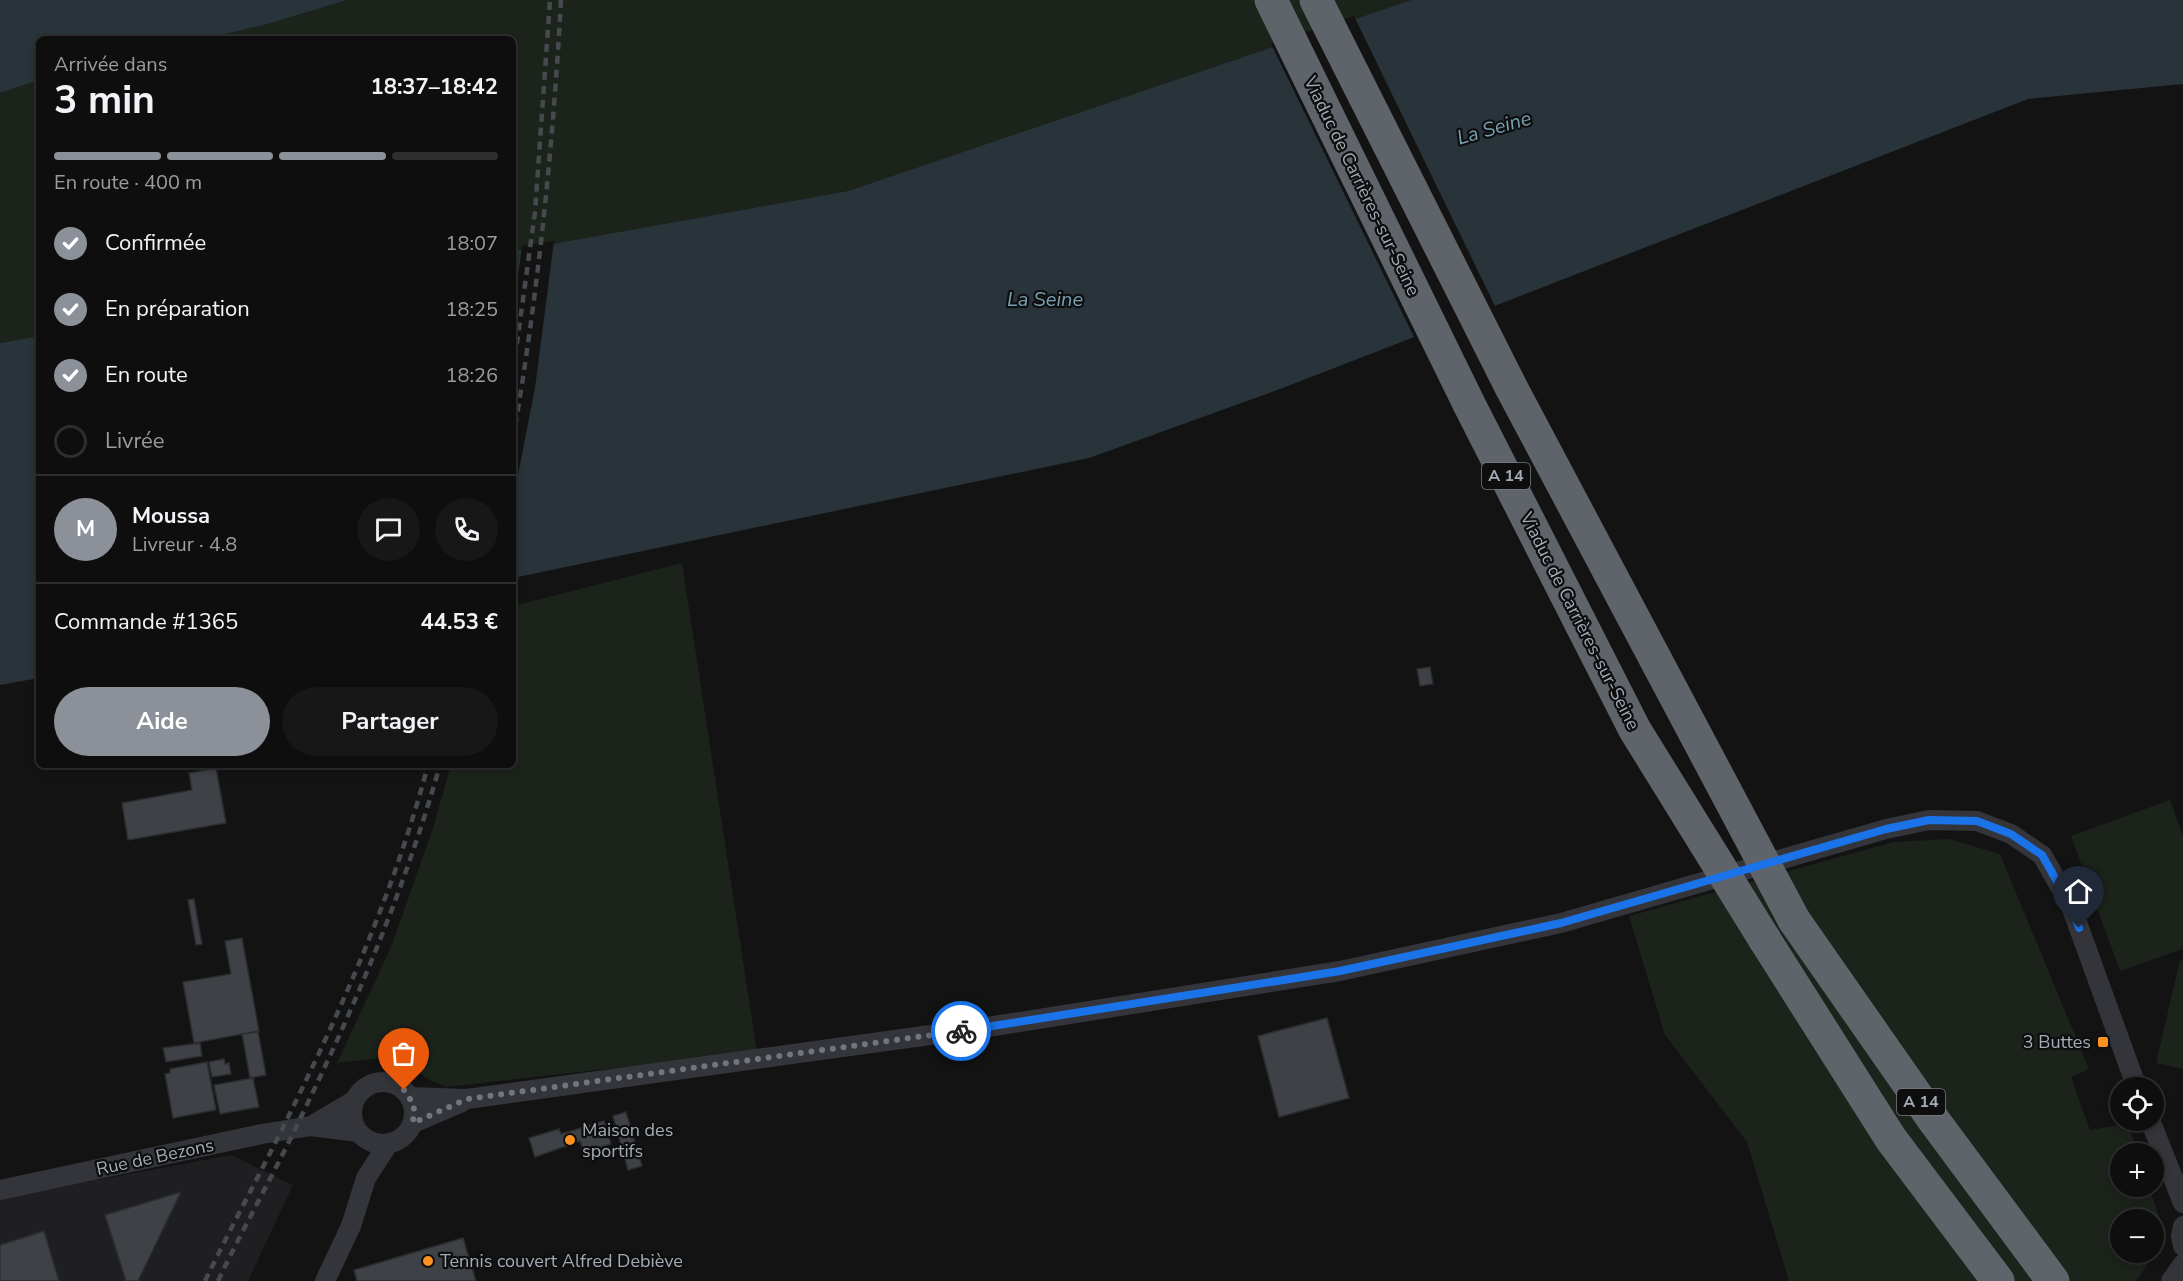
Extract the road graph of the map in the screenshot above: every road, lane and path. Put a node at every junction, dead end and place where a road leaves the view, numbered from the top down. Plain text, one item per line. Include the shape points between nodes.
1 (1271, 0) edge
2 (1316, 0) edge
3 (2133, 1077) edge
4 (410, 1097) junction
5 (467, 1099) junction
6 (355, 1100) junction
7 (413, 1123) junction
8 (311, 1126) junction
9 (2154, 1131) edge
10 (361, 1135) junction
11 (388, 1144) junction
12 (366, 1178) junction
13 (0, 1190) edge
14 (2183, 1203) edge
15 (2183, 1226) edge
16 (2183, 1246) edge
17 (2183, 1264) edge
18 (325, 1281) edge
19 (1998, 1281) edge
20 (2053, 1281) edge
21 (2171, 1281) edge

1 - 19 highway, Viaduc de Carrières-sur-Seine / A 14, bridge via 1470,406 1635,730 1892,1139
2 - 20 highway, A 14, bridge via 1512,389 1794,920 1935,1122
3 - 5 street, Rue de Bezons via 2071,906 2042,855 2011,834 1977,821 1929,820 1561,923 1340,971 988,1027
4 - 5 street, Rue de Bezons
4 - 6 street, Rue de Bezons via 387,1082 368,1085
4 - 7 street via 414,1105
5 - 7 street, Rue de Bezons
6 - 8 street, Rue de Bezons
6 - 10 street via 352,1116
7 - 11 street, Rue de Bezons via 404,1137
8 - 10 street, Rue de Bezons
8 - 13 street, Rue de Bezons
9 - 14 street
10 - 11 street, Rue de Bezons via 372,1142
10 - 12 street
11 - 12 street
12 - 18 street via 351,1226
15 - 16 street
17 - 21 street

